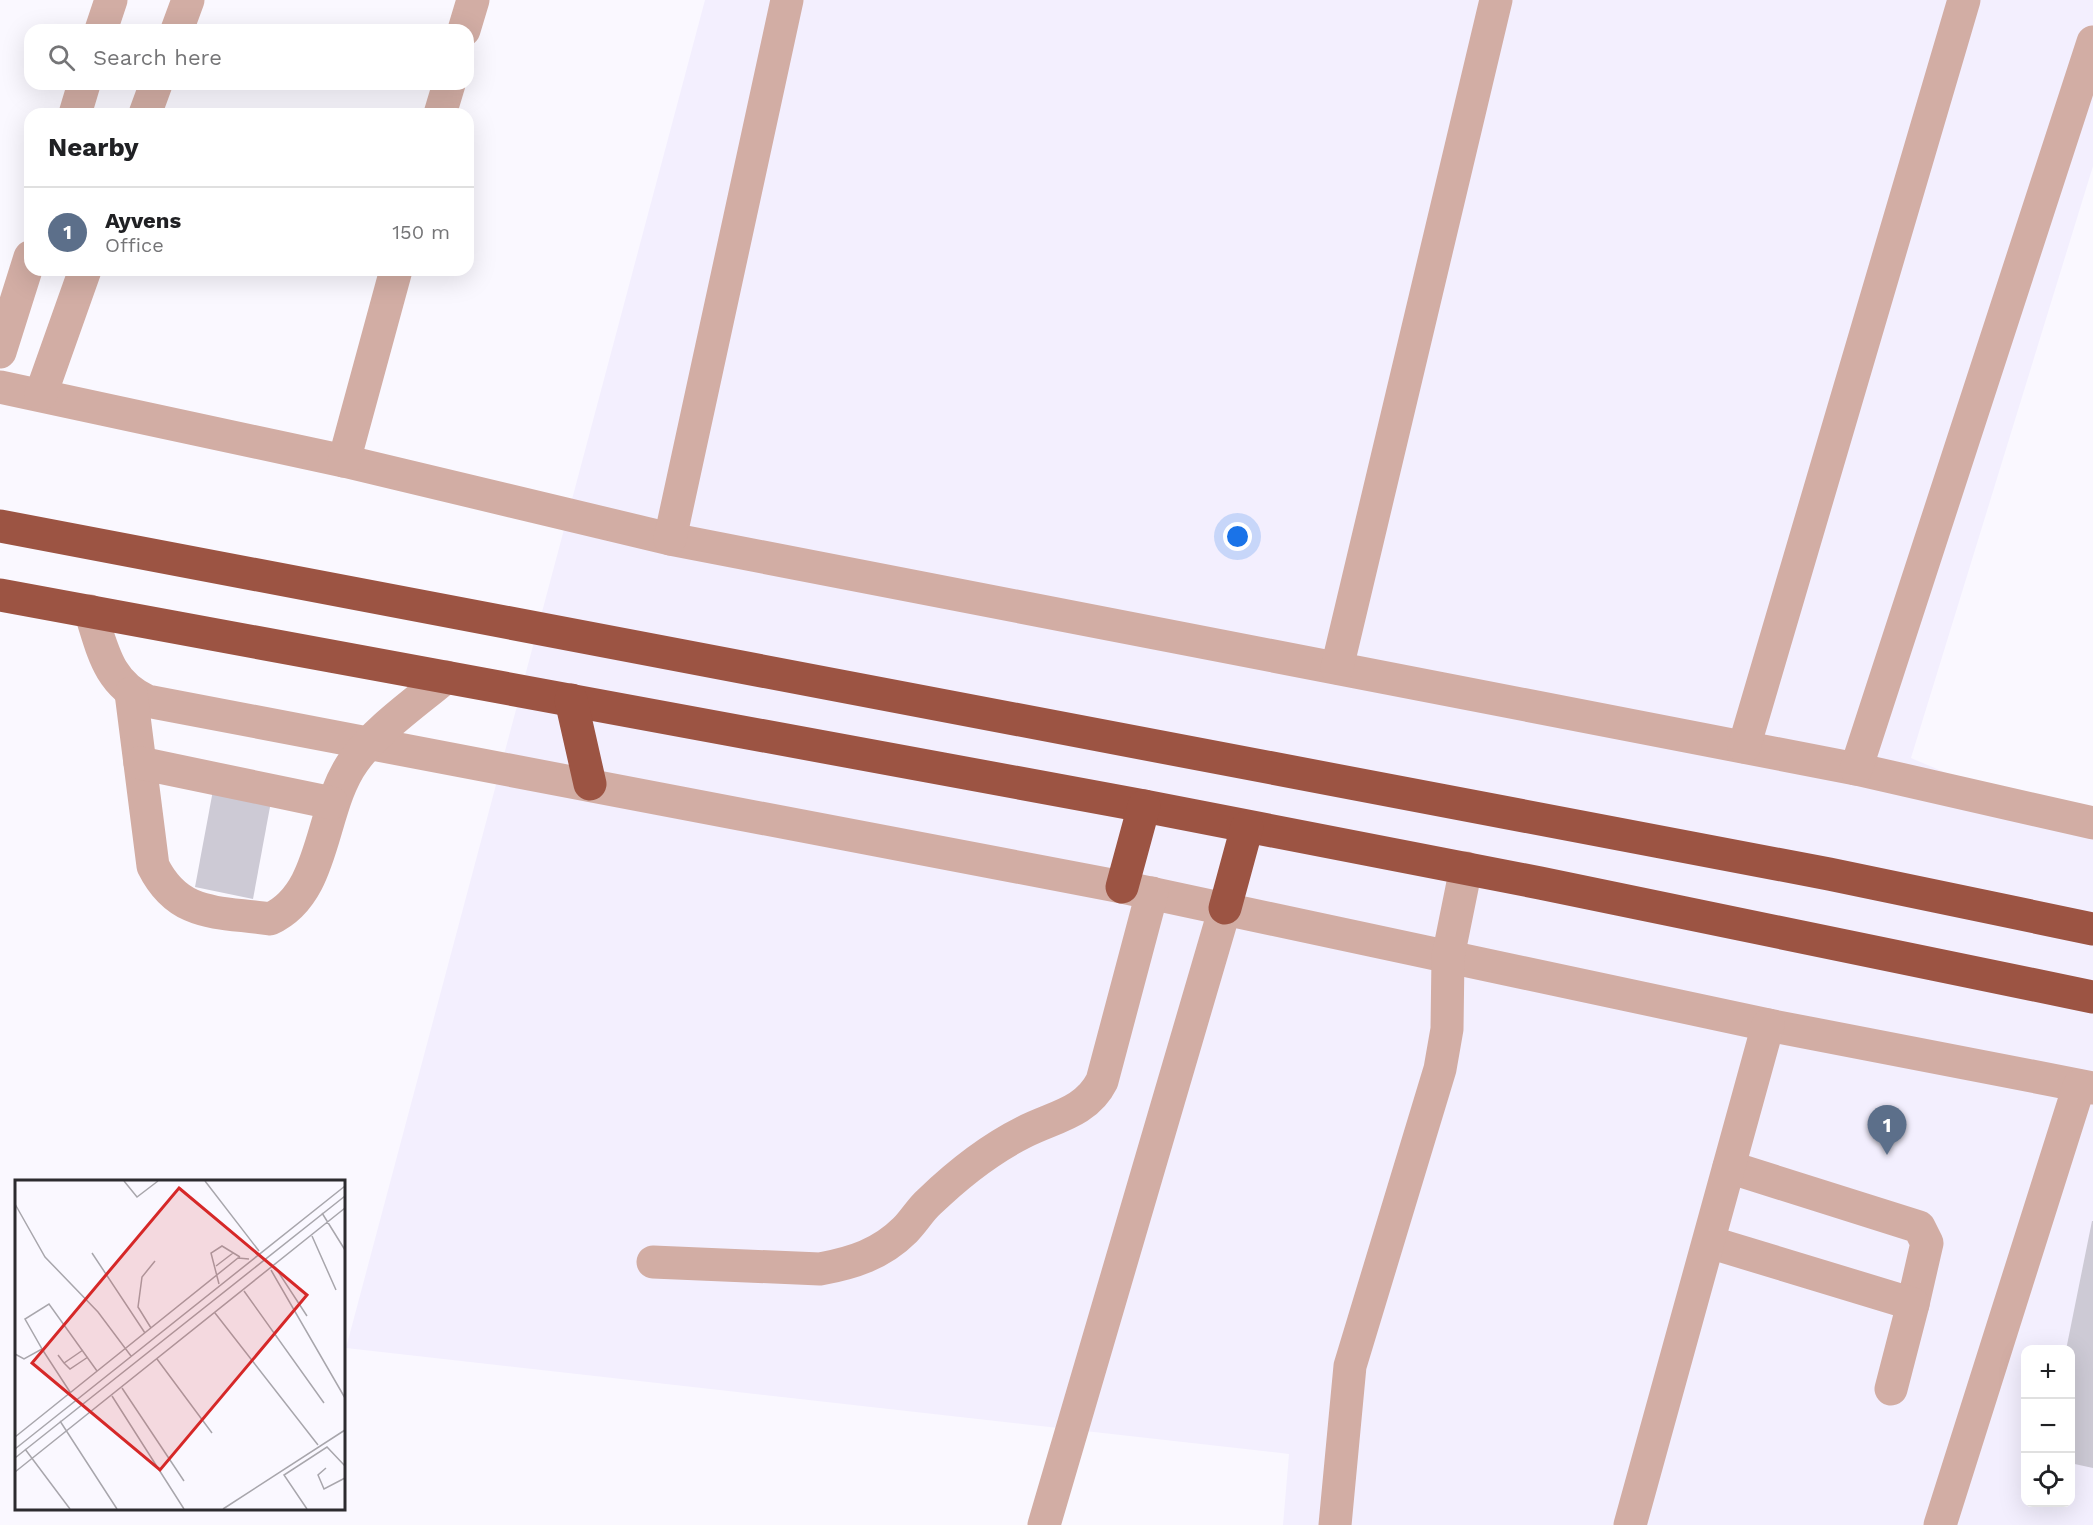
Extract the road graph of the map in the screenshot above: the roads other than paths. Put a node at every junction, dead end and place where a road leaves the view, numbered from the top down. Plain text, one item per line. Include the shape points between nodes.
1 (111, 0) edge
2 (188, 0) edge
3 (473, 0) edge
4 (787, 0) edge
5 (1496, 0) edge
6 (1964, 0) edge
7 (103, 24) edge
8 (179, 24) edge
9 (466, 24) edge
10 (2093, 42) edge
11 (82, 90) edge
12 (154, 90) edge
13 (447, 90) edge
14 (77, 108) edge
15 (147, 108) edge
16 (442, 108) edge
17 (24, 276) edge
18 (83, 276) edge
19 (394, 276) edge
20 (0, 352) edge
21 (0, 387) edge
22 (40, 394) junction
23 (344, 461) junction
24 (0, 526) edge
25 (670, 539) junction
26 (0, 596) edge
27 (90, 611) junction
28 (1337, 668) junction
29 (446, 677) junction
30 (131, 693) junction
31 (571, 700) junction
32 (370, 743) junction
33 (1744, 747) junction
34 (140, 764) junction
35 (1856, 769) junction
36 (590, 784) junction
37 (332, 803) junction
38 (1143, 806) junction
39 (2093, 823) edge
40 (1247, 827) junction
41 (1466, 868) junction
42 (1137, 890) junction
43 (1226, 909) junction
44 (2093, 929) edge
45 (1448, 957) junction
46 (2093, 997) edge
47 (1768, 1025) junction
48 (2086, 1087) edge
49 (1729, 1167) junction
50 (1709, 1242) junction
51 (653, 1262) dead end
52 (1913, 1304) junction
53 (1891, 1389) dead end
54 (1044, 1525) edge
55 (1335, 1525) edge
56 (1630, 1525) edge
57 (1940, 1525) edge

1 - 7 street
2 - 8 street
3 - 9 street
4 - 25 street
5 - 28 street
6 - 33 street
10 - 35 street
11 - 14 street
12 - 15 street
13 - 16 street
17 - 20 street
18 - 22 street
19 - 23 street
21 - 22 street
22 - 23 street
23 - 25 street
24 - 44 highway via 1829,874
25 - 28 street
26 - 27 highway
27 - 29 highway
27 - 30 street via 112,673
28 - 33 street
29 - 31 highway
29 - 32 street
30 - 32 street via 147,700
30 - 34 street
31 - 36 highway
31 - 38 highway
32 - 36 street
32 - 37 street via 342,779
33 - 35 street
34 - 37 street
34 - 37 street via 153,866 172,896 191,907 270,919 283,913 305,889
35 - 39 street
36 - 42 street
38 - 40 highway
38 - 42 highway
40 - 41 highway
40 - 43 highway
41 - 45 street
41 - 46 highway
42 - 43 street
42 - 51 street via 1102,1081 1079,1108 1024,1131 984,1155 922,1208 890,1244 846,1265 820,1269
43 - 45 street
43 - 54 street
45 - 47 street
45 - 55 street via 1447,1029 1440,1069 1350,1366
47 - 48 street
47 - 49 street
48 - 57 street
49 - 50 street
49 - 52 street via 1919,1227 1927,1243
50 - 52 street
50 - 56 street
52 - 53 street

